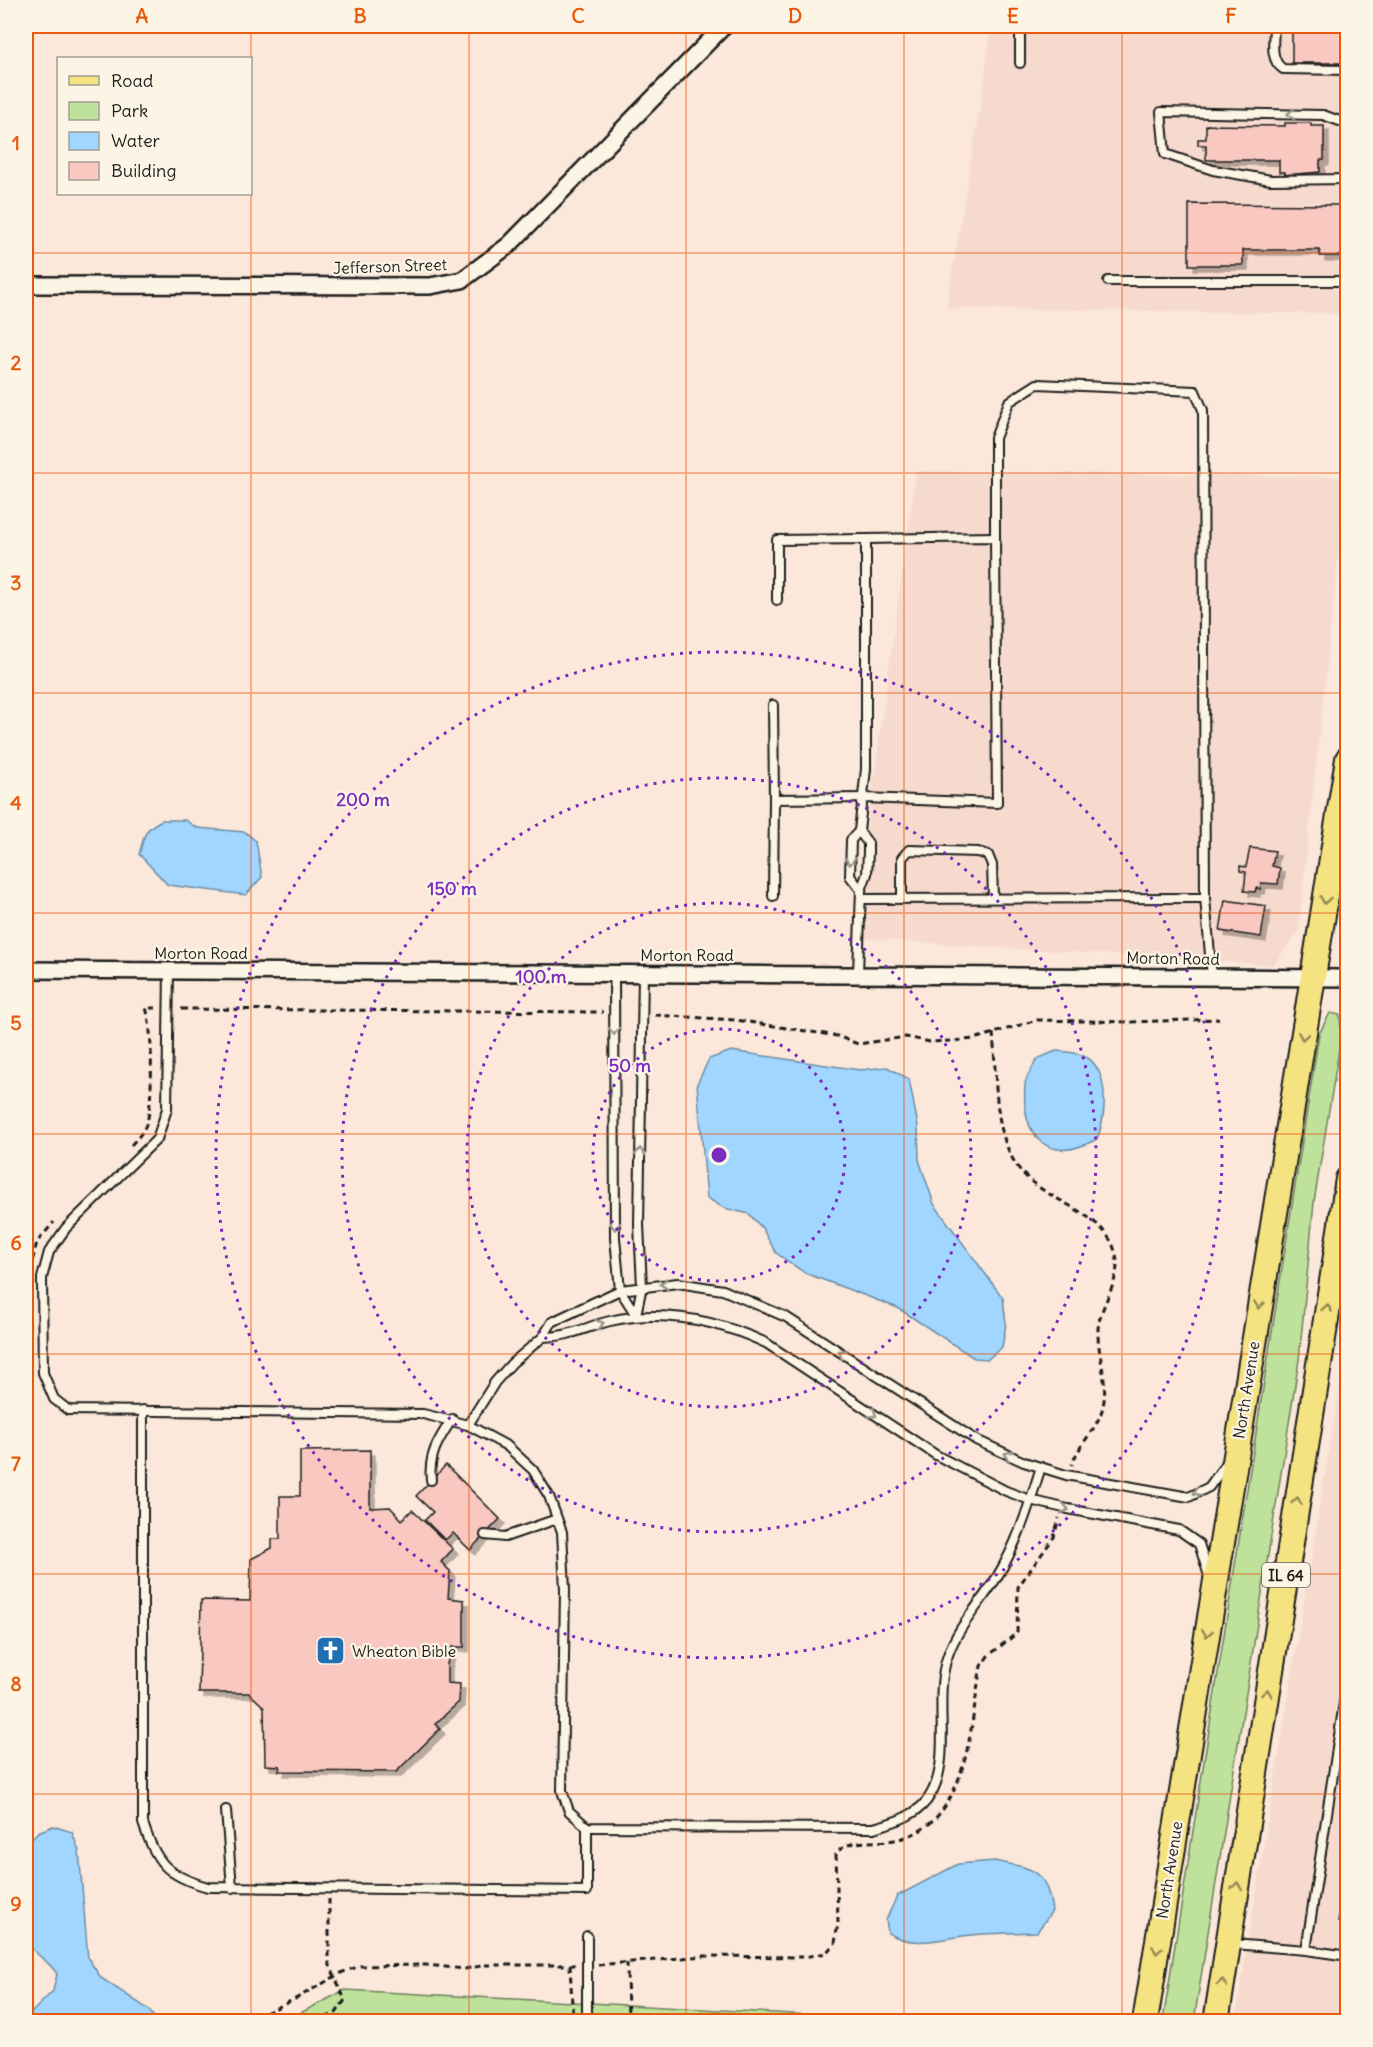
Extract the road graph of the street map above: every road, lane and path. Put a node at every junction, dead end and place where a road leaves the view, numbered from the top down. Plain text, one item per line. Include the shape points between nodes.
1 (724, 26) edge
2 (1020, 26) edge
3 (1274, 26) edge
4 (1020, 63) dead end
5 (1347, 70) edge
6 (1347, 124) edge
7 (1347, 179) edge
8 (1108, 281) dead end
9 (1347, 281) edge
10 (26, 285) edge
11 (995, 537) junction
12 (866, 539) junction
13 (777, 600) dead end
14 (773, 705) dead end
15 (1347, 759) edge
16 (864, 798) junction
17 (774, 799) junction
18 (859, 831) junction
19 (861, 890) junction
20 (773, 896) dead end
21 (902, 897) junction
22 (861, 898) junction
23 (993, 898) junction
24 (1205, 898) junction
25 (26, 970) edge
26 (169, 970) junction
27 (614, 972) junction
28 (643, 973) junction
29 (858, 973) junction
30 (1212, 977) junction
31 (1312, 978) junction
32 (1347, 978) edge
33 (168, 1008) junction
34 (614, 1013) junction
35 (642, 1014) junction
36 (1219, 1019) dead end
37 (993, 1033) junction
38 (131, 1146) dead end
39 (1347, 1179) edge
40 (58, 1218) dead end
41 (30, 1275) dead end
42 (642, 1286) junction
43 (620, 1290) junction
44 (636, 1315) junction
45 (29, 1316) dead end
46 (543, 1337) junction
47 (143, 1410) junction
48 (452, 1419) junction
49 (468, 1425) junction
50 (26, 1443) edge
51 (1236, 1451) junction
52 (1041, 1467) junction
53 (1070, 1476) junction
54 (431, 1480) dead end
55 (1030, 1500) junction
56 (1062, 1508) junction
57 (557, 1519) junction
58 (485, 1534) dead end
59 (1213, 1593) junction
60 (1347, 1677) edge
61 (226, 1810) dead end
62 (587, 1827) junction
63 (232, 1888) junction
64 (329, 1889) junction
65 (587, 1936) dead end
66 (1228, 1944) junction
67 (1306, 1950) junction
68 (1347, 1956) edge
69 (627, 1963) junction
70 (570, 1965) junction
71 (587, 1965) junction
72 (334, 1977) junction
73 (247, 2022) edge
74 (316, 2022) edge
75 (573, 2022) edge
76 (587, 2022) edge
77 (628, 2022) edge
78 (1145, 2022) edge
79 (1216, 2022) edge

1 - 10 street, Jefferson Street via 508,245 462,280 430,286
2 - 4 lane
3 - 5 lane via 1275,62 1283,69
6 -> 7 lane via 1323,115 1161,112 1165,154 1213,171 1271,180
8 - 9 lane
11 - 12 lane
11 - 16 lane via 997,803
11 - 24 lane via 995,438 1009,402 1037,384 1195,391 1203,410
12 - 13 lane via 777,540
12 - 16 lane
14 - 17 lane
15 -> 31 main road, North Avenue
16 - 17 lane
16 - 18 lane
17 - 20 lane
18 - 19 lane via 868,843 867,874
18 -> 19 lane via 851,840 850,876
19 - 22 lane
21 - 22 lane
21 - 23 lane
21 - 23 lane via 902,858 909,850 988,855
22 - 29 lane
23 - 24 lane
24 - 30 lane
25 - 26 street, Morton Road
26 - 27 street, Morton Road
26 - 33 lane
27 - 28 street, Morton Road
27 - 34 lane
28 - 29 street, Morton Road
28 - 35 lane
29 - 30 street, Morton Road
30 - 31 street, Morton Road
31 - 32 street, Morton Road
31 -> 51 main road, North Avenue
33 - 34 path
33 - 38 path via 146,1008 150,1024 149,1111 144,1130
33 - 47 lane via 167,1109 156,1139 66,1228 49,1252 42,1278 43,1373 54,1399 68,1410
34 -> 43 lane via 615,1238
35 - 37 path via 736,1020 837,1036 858,1044 906,1037 952,1041
42 -> 35 lane
36 - 37 path via 1037,1020
37 - 53 path via 1002,1126 1010,1154 1035,1186 1085,1214 1107,1236 1116,1254 1116,1273 1098,1329 1105,1385 1103,1407 1095,1428 1074,1457
66 -> 39 main road, IL 64
40 - 41 path via 37,1242
42 - 43 lane
42 - 44 lane
52 -> 42 lane via 976,1440 757,1302 723,1290 689,1285
43 - 44 lane
43 - 46 lane via 552,1322
46 -> 44 lane via 564,1337
44 -> 55 lane via 694,1319 746,1334 936,1455
45 - 50 path
46 - 49 lane via 495,1382
47 - 48 lane via 423,1414
47 - 63 lane via 142,1823 152,1852 166,1869 186,1881
48 - 49 lane
48 - 54 lane via 435,1446
49 - 57 lane via 507,1446 533,1470
51 -> 53 lane via 1209,1487 1189,1497
51 - 59 main road, North Avenue
52 - 53 lane
52 - 55 lane
55 - 56 lane
55 - 62 lane via 1019,1537 949,1652 941,1677 940,1768 931,1795 915,1812 874,1828
56 -> 59 lane via 1179,1530 1199,1544
56 - 69 path via 1054,1537 1018,1587 1017,1633 981,1666 966,1756 945,1808 907,1836 844,1846 836,1854 838,1923 831,1949 804,1957 704,1956
57 - 58 lane via 505,1537
57 - 62 lane via 562,1533 565,1589 562,1791 569,1811
59 -> 78 main road, North Avenue
60 - 67 lane
61 - 63 lane
62 - 64 lane via 587,1891
63 - 64 lane
64 - 72 path via 328,1960
65 - 71 lane
66 - 67 lane
79 -> 66 main road, IL 64
67 - 68 lane
69 - 71 path
69 - 77 path
70 - 71 path
70 - 72 path via 486,1965 465,1969 370,1965
70 - 75 path
71 - 76 lane
72 - 73 path
72 - 74 path via 344,2003 336,2013

